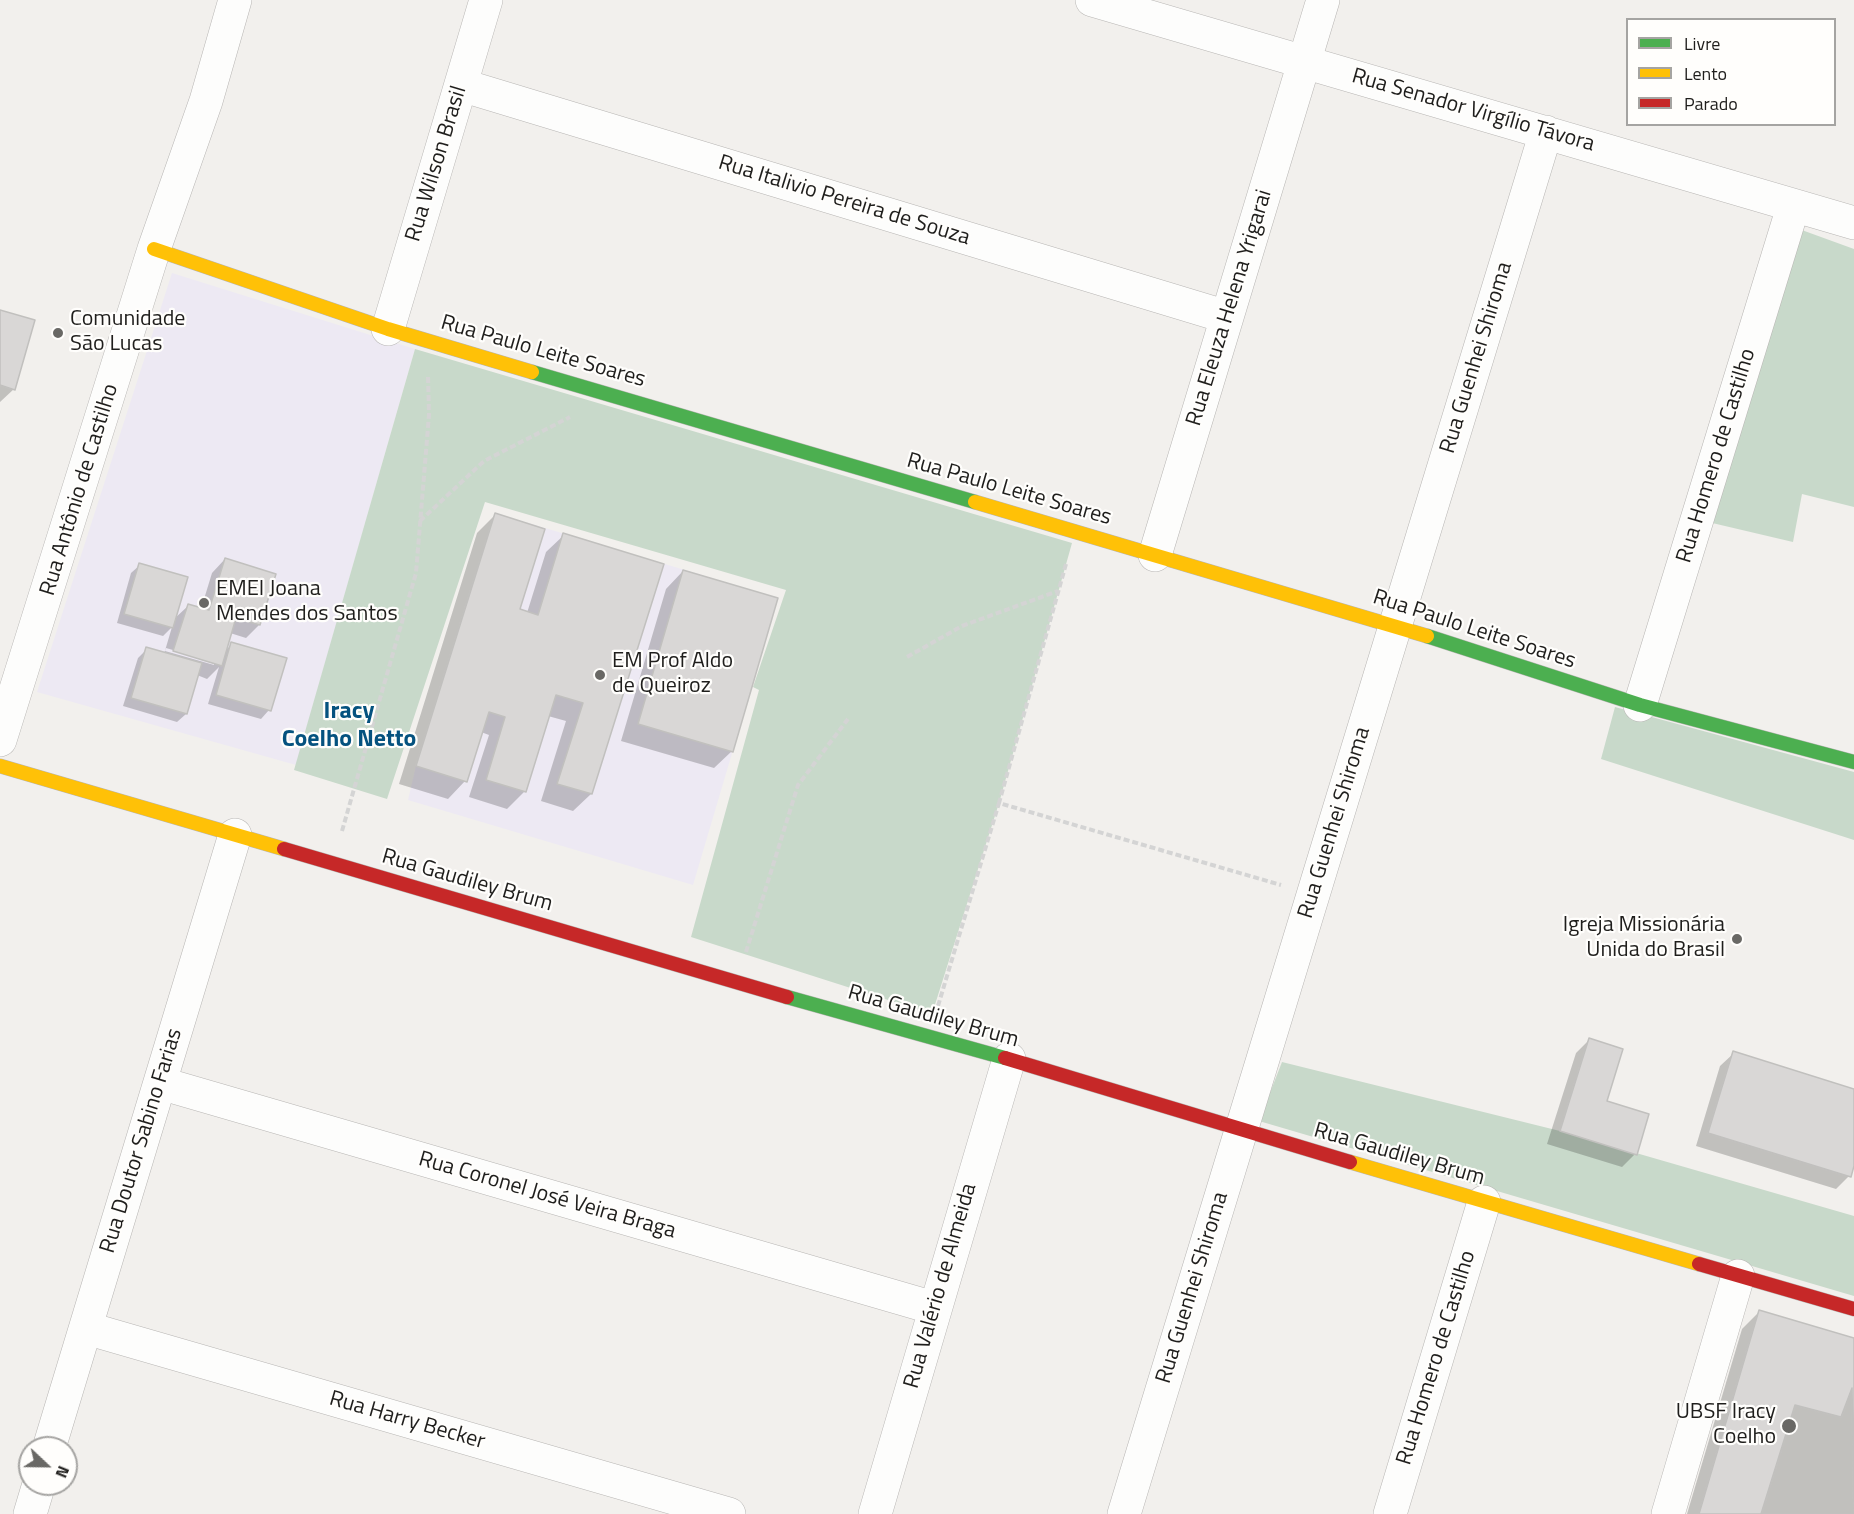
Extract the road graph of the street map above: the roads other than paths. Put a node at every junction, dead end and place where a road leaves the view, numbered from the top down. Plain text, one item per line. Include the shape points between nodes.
1 (235, 0) edge
2 (486, 0) edge
3 (1092, 0) edge
4 (1323, 0) edge
5 (1304, 62) junction
6 (461, 85) junction
7 (1546, 132) junction
8 (1793, 207) junction
9 (1854, 223) edge
10 (154, 249) junction
11 (1227, 317) junction
12 (388, 329) junction
13 (1155, 555) junction
14 (1396, 626) junction
15 (1640, 705) junction
16 (0, 740) edge
17 (1854, 762) edge
18 (0, 766) edge
19 (235, 835) junction
20 (1009, 1059) junction
21 (160, 1083) junction
22 (1240, 1130) junction
23 (1484, 1202) junction
24 (1738, 1276) junction
25 (934, 1308) junction
26 (1854, 1309) edge
27 (86, 1328) junction
28 (54, 1436) edge
29 (35, 1496) edge
30 (30, 1514) edge
31 (729, 1514) edge
32 (875, 1514) edge
33 (1124, 1514) edge
34 (1390, 1514) edge
35 (1668, 1514) edge

1 - 10 street, Rua Antônio de Castilho via 206,101
2 - 6 street, Rua Wilson Brasil
3 - 5 street, Rua Senador Virgílio Távora
4 - 5 street, Rua Eleuza Helena Yrigarai
5 - 7 street, Rua Senador Virgílio Távora
5 - 11 street, Rua Eleuza Helena Yrigarai
6 - 11 street, Rua Italivio Pereira de Souza
6 - 12 street, Rua Wilson Brasil
7 - 8 street, Rua Senador Virgílio Távora
7 - 14 street, Rua Guenhei Shiroma
8 - 9 street, Rua Senador Virgílio Távora
8 - 15 street, Rua Homero de Castilho
10 - 12 street, Rua Paulo Leite Soares
10 - 16 street, Rua Antônio de Castilho
11 - 13 street, Rua Eleuza Helena Yrigarai
12 - 13 street, Rua Paulo Leite Soares
13 - 14 street, Rua Paulo Leite Soares
14 - 15 street, Rua Paulo Leite Soares
14 - 22 street, Rua Guenhei Shiroma
15 - 17 street, Rua Paulo Leite Soares
18 - 19 street, Rua Gaudiley Brum
19 - 20 street, Rua Gaudiley Brum
19 - 21 street, Rua Doutor Sabino Farias
20 - 22 street, Rua Gaudiley Brum
20 - 25 street, Rua Valério de Almeida
21 - 25 street, Rua Coronel José Veira Braga
21 - 27 street, Rua Doutor Sabino Farias
22 - 23 street, Rua Gaudiley Brum
22 - 33 street, Rua Guenhei Shiroma
23 - 24 street, Rua Gaudiley Brum
23 - 34 street, Rua Homero de Castilho
24 - 26 street, Rua Gaudiley Brum
24 - 35 street
25 - 32 street, Rua Valério de Almeida
27 - 28 street, Rua Doutor Sabino Farias
27 - 31 street, Rua Harry Becker
29 - 30 street

